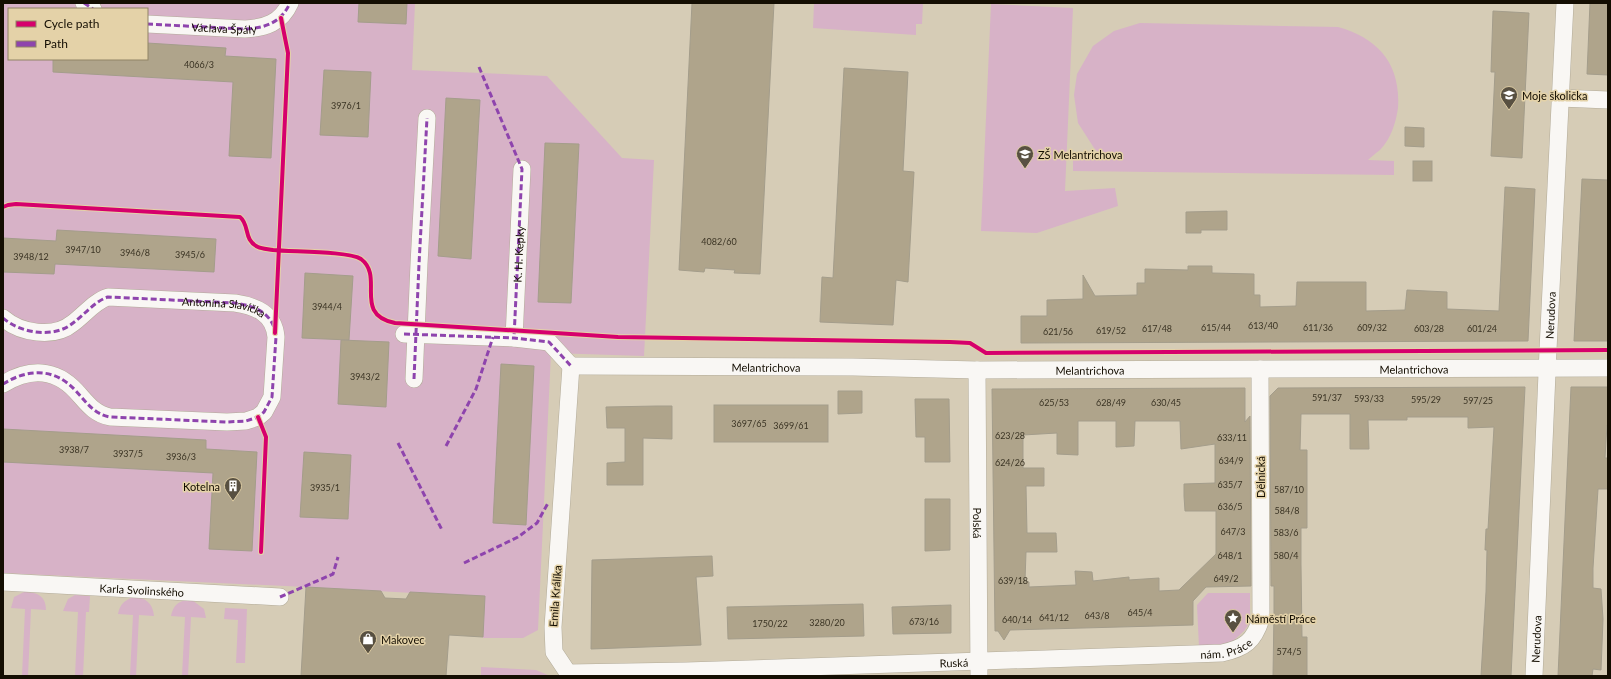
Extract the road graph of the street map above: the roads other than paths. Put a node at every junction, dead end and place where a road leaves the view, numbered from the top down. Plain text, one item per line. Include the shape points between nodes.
1 (290, 3) edge
2 (1565, 3) edge
3 (148, 24) edge
4 (1560, 98) junction
5 (1608, 100) edge
6 (427, 118) dead end
7 (522, 169) dead end
8 (3, 318) edge
9 (410, 334) junction
10 (514, 338) junction
11 (571, 366) junction
12 (1548, 368) junction
13 (1608, 368) edge
14 (1260, 369) junction
15 (977, 370) junction
16 (414, 379) dead end
17 (3, 384) edge
18 (3, 582) edge
19 (1260, 585) joint
20 (280, 597) dead end
21 (1190, 654) joint
22 (979, 669) edge
23 (718, 670) joint
24 (1534, 676) edge

1 - 3 street, Václava Špály via 281,18 260,28
2 - 4 street, Nerudova
4 - 5 street
4 - 12 street, Nerudova
6 - 9 street via 419,264
7 - 10 street, K. H. Kepky
8 - 17 street, Antonína Slavíčka via 20,328 52,332 69,326 108,297 235,303 253,306 266,314 275,328 276,337 272,398 264,412 246,421 110,417 94,411 69,384 54,375 26,374
9 - 10 street
9 - 16 street
10 - 11 street via 549,342
11 - 15 street, Melantrichova
11 - 23 street, Emila Králíka via 553,627 554,652 568,673
12 - 13 street, Melantrichova
12 - 14 street, Melantrichova
12 - 24 street, Nerudova
14 - 15 street, Melantrichova
14 - 19 street, Dělnická
15 - 22 street, Polská
18 - 20 street, Karla Svolinského
19 - 21 street, nám. Práce via 1261,619 1250,641 1237,650
21 - 22 street, Ruská
22 - 23 street, Ruská

